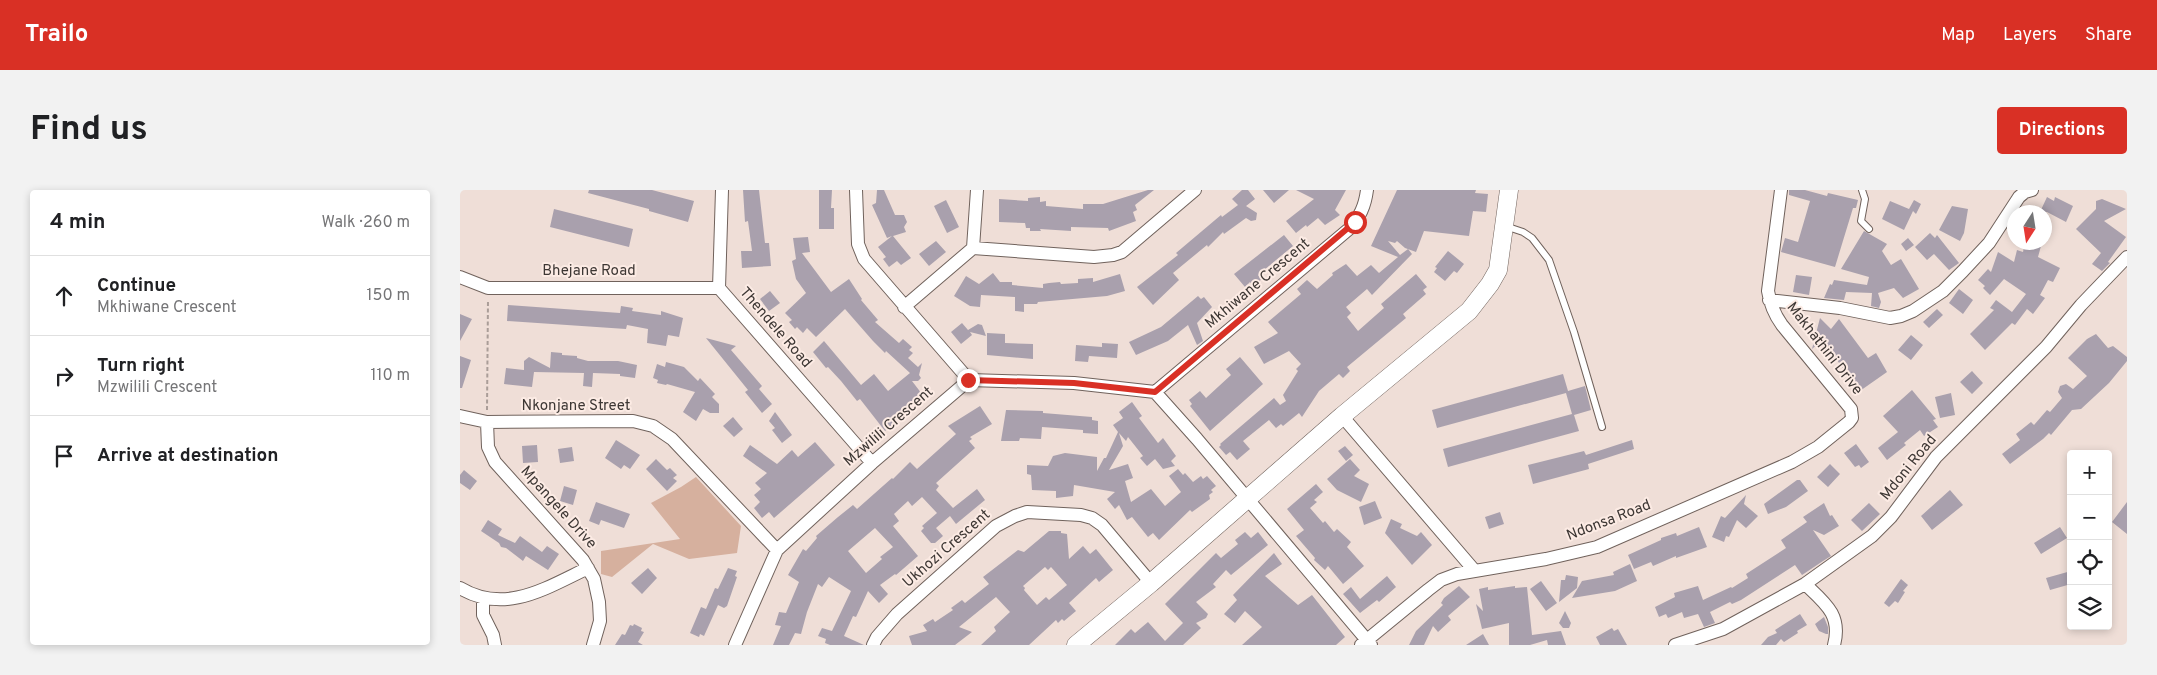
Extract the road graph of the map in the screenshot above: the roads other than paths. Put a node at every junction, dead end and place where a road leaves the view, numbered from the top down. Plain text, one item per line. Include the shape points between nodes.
1 (722, 190) edge
2 (856, 190) edge
3 (977, 190) edge
4 (1195, 190) edge
5 (1366, 190) edge
6 (1509, 190) edge
7 (1781, 190) edge
8 (1862, 190) edge
9 (2032, 190) edge
10 (1504, 226) junction
11 (1869, 229) dead end
12 (973, 248) junction
13 (2127, 257) edge
14 (460, 277) edge
15 (719, 288) junction
16 (1769, 300) junction
17 (904, 307) junction
18 (968, 380) junction
19 (1155, 392) junction
20 (1851, 410) joint
21 (460, 416) edge
22 (1342, 416) junction
23 (487, 422) junction
24 (1602, 428) dead end
25 (872, 463) junction
26 (1247, 499) junction
27 (777, 550) junction
28 (588, 568) junction
29 (1474, 570) junction
30 (1151, 583) junction
31 (1805, 584) junction
32 (460, 588) edge
33 (483, 598) junction
34 (1367, 643) edge
35 (495, 645) edge
36 (593, 645) edge
37 (735, 645) edge
38 (873, 645) edge
39 (1076, 645) edge
40 (1675, 645) edge
41 (1834, 645) edge

1 - 15 street, Thendele Road
2 - 17 street via 860,252
3 - 12 street
4 - 12 street via 1122,252 1113,255 1094,257
5 - 19 street, Mkhiwane Crescent via 1361,214 1349,229
6 - 10 street
7 - 16 street, Makhathini Drive
8 - 11 lane via 1861,221
9 - 16 street via 2020,197 1989,243 1963,271 1943,291 1914,311 1890,318 1840,308
10 - 22 street via 1498,270 1480,299
10 - 24 lane via 1532,238 1548,260
12 - 17 street
13 - 31 street, Mdoni Road via 2046,347 1936,457 1891,517 1872,536
14 - 15 street, Bhejane Road via 488,288
15 - 25 street, Thendele Road
16 - 20 street, Makhathini Drive via 1782,325
17 - 18 street
18 - 19 street via 1074,383
18 - 25 street, Mzwilili Crescent
19 - 26 street
20 - 29 street, Ndonsa Road via 1849,422 1818,447 1792,462 1606,543 1577,553
21 - 23 street
22 - 26 street
22 - 29 street
23 - 27 street, Nkonjane Street via 633,421 653,426 672,439
23 - 28 street, Mpangele Drive via 488,447 496,462
25 - 27 street, Mzwilili Crescent
26 - 30 street
26 - 34 street
27 - 37 street, Mzwilili Crescent
28 - 33 street via 541,591 513,599
28 - 36 street, Mpangele Drive via 600,602 600,621
29 - 34 street, Ndonsa Road via 1441,580
30 - 38 street, Ukhozi Crescent via 1102,525 1092,518 1026,512 996,526 897,614
30 - 39 street
31 - 40 street, Mdoni Road via 1723,629
31 - 41 street via 1834,615
32 - 33 street
33 - 35 street via 483,615

